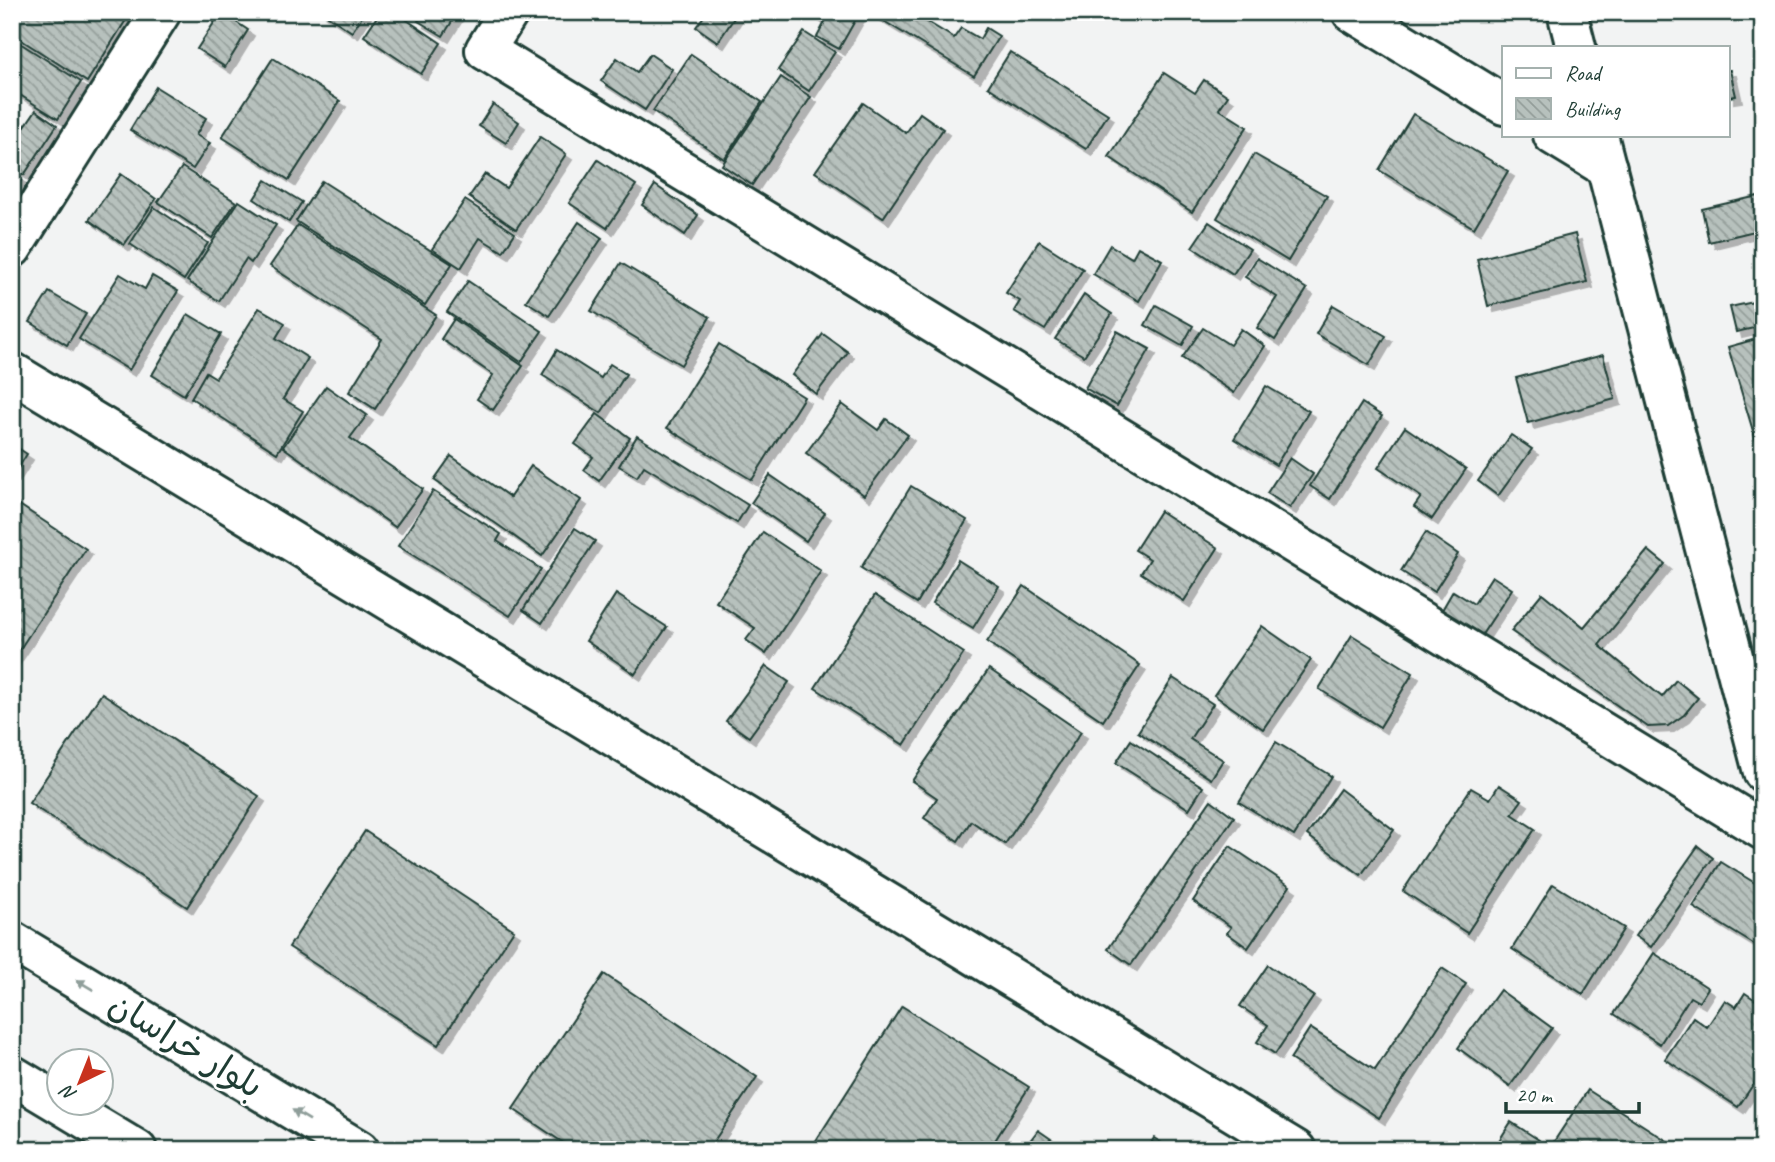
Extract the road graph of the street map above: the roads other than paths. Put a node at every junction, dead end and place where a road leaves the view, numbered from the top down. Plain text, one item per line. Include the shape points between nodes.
1 (161, 12) edge
2 (509, 12) edge
3 (1352, 12) edge
4 (1567, 12) edge
5 (1576, 46) edge
6 (1502, 104) edge
7 (1556, 136) edge
8 (1602, 151) edge
9 (12, 248) edge
10 (12, 372) edge
11 (1763, 772) edge
12 (1763, 830) edge
13 (12, 941) edge
14 (12, 1075) edge
15 (137, 1150) edge
16 (359, 1150) edge
17 (1296, 1150) edge

1 - 9 street
2 - 12 street via 485,50
3 - 6 street
4 - 5 street
7 - 8 street
8 - 11 street
10 - 17 street
16 -> 13 street, بلوار خراسان
14 - 15 street

